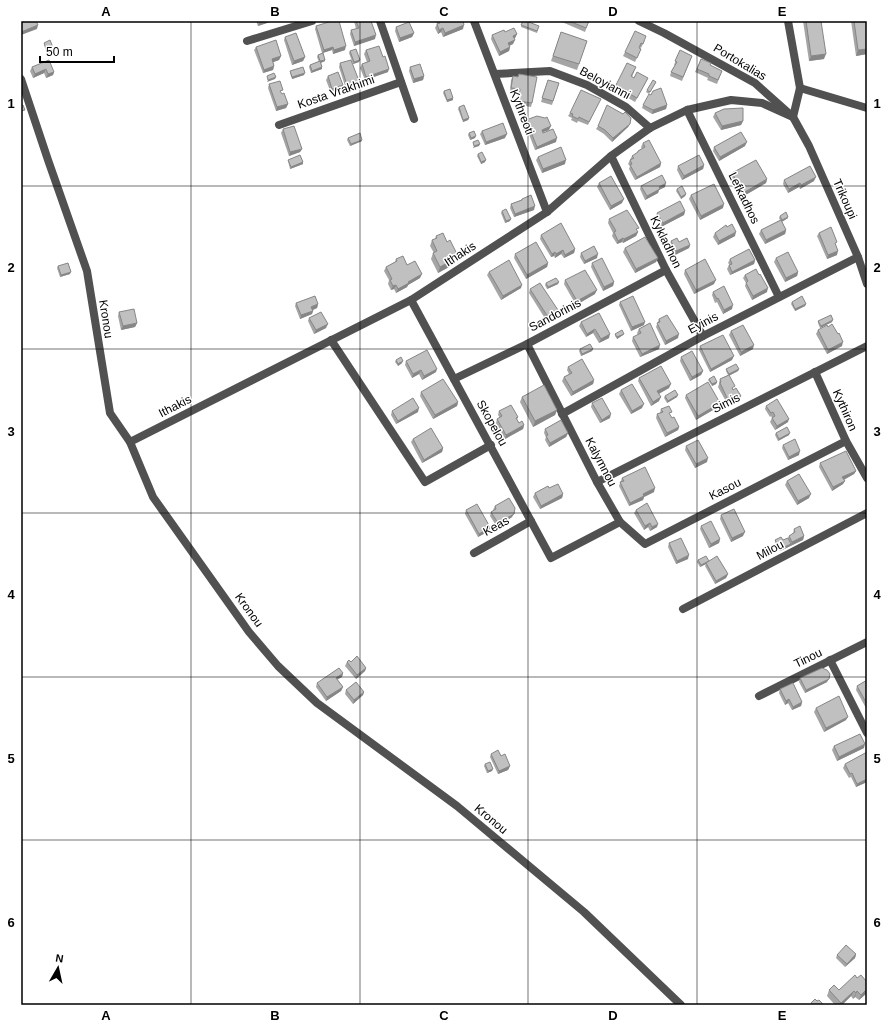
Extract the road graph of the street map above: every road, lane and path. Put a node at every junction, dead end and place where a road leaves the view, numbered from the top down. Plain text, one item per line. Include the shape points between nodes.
1 (312, 21) edge
2 (380, 21) edge
3 (474, 21) edge
4 (639, 21) edge
5 (788, 21) edge
6 (246, 41) dead end
7 (495, 74) junction
8 (21, 79) edge
9 (401, 82) junction
10 (800, 88) junction
11 (867, 108) edge
12 (687, 110) junction
13 (793, 117) junction
14 (414, 119) dead end
15 (279, 125) dead end
16 (650, 128) junction
17 (808, 146) joint
18 (611, 156) junction
19 (547, 212) junction
20 (858, 257) junction
21 (666, 270) junction
22 (867, 284) edge
23 (780, 297) junction
24 (411, 300) junction
25 (703, 336) junction
26 (331, 340) junction
27 (527, 344) junction
28 (867, 346) edge
29 (815, 372) junction
30 (454, 379) junction
31 (562, 414) junction
32 (846, 441) junction
33 (130, 442) junction
34 (491, 445) junction
35 (867, 478) edge
36 (597, 482) junction
37 (867, 513) edge
38 (531, 521) junction
39 (620, 522) junction
40 (474, 553) dead end
41 (683, 609) dead end
42 (867, 642) edge
43 (830, 660) junction
44 (759, 696) dead end
45 (867, 733) edge
46 (681, 1005) edge

1 - 6 street
2 - 9 street
3 - 7 street, Kythreoti
4 - 13 street, Portokalias via 755,83
5 - 10 street
7 - 16 street, Beloyianni via 550,71 594,89 626,107
7 - 19 street, Kythreoti
8 - 33 street, Kronou via 87,271 110,413
9 - 14 street
9 - 15 street, Kosta Vrakhimi
10 - 11 street
10 - 13 street
12 - 13 street, Ithakis via 731,100 762,104
12 - 16 street, Ithakis
12 - 23 street, Lefkadhos
13 - 17 street, Portokalias
16 - 18 street, Ithakis
17 - 20 street, Trikoupi
18 - 19 street, Ithakis
18 - 21 street, Kykladhon
19 - 24 street, Ithakis
20 - 22 street, Trikoupi
20 - 23 street, Eyinis
21 - 25 street, Kykladhon
21 - 27 street, Sandorinis
23 - 25 street, Eyinis
24 - 26 street, Ithakis
24 - 30 street, Skopelou
25 - 31 street, Eyinis
26 - 33 street, Ithakis
26 - 34 street via 425,482
27 - 30 street, Sandorinis
27 - 31 street, Kalymnou
28 - 29 street, Simis
29 - 32 street, Kythiron
29 - 36 street, Simis
30 - 34 street, Skopelou
31 - 36 street, Kalymnou
32 - 35 street, Kythiron
32 - 39 street, Kasou via 646,544
33 - 46 street, Kronou via 153,497 249,632 278,666 317,703 463,811 584,912
34 - 38 street, Skopelou
36 - 39 street, Kalymnou
37 - 41 street, Milou
38 - 39 street, Skopelou via 551,558
38 - 40 street, Keas
42 - 43 street, Tinou
43 - 44 street, Tinou
43 - 45 street

